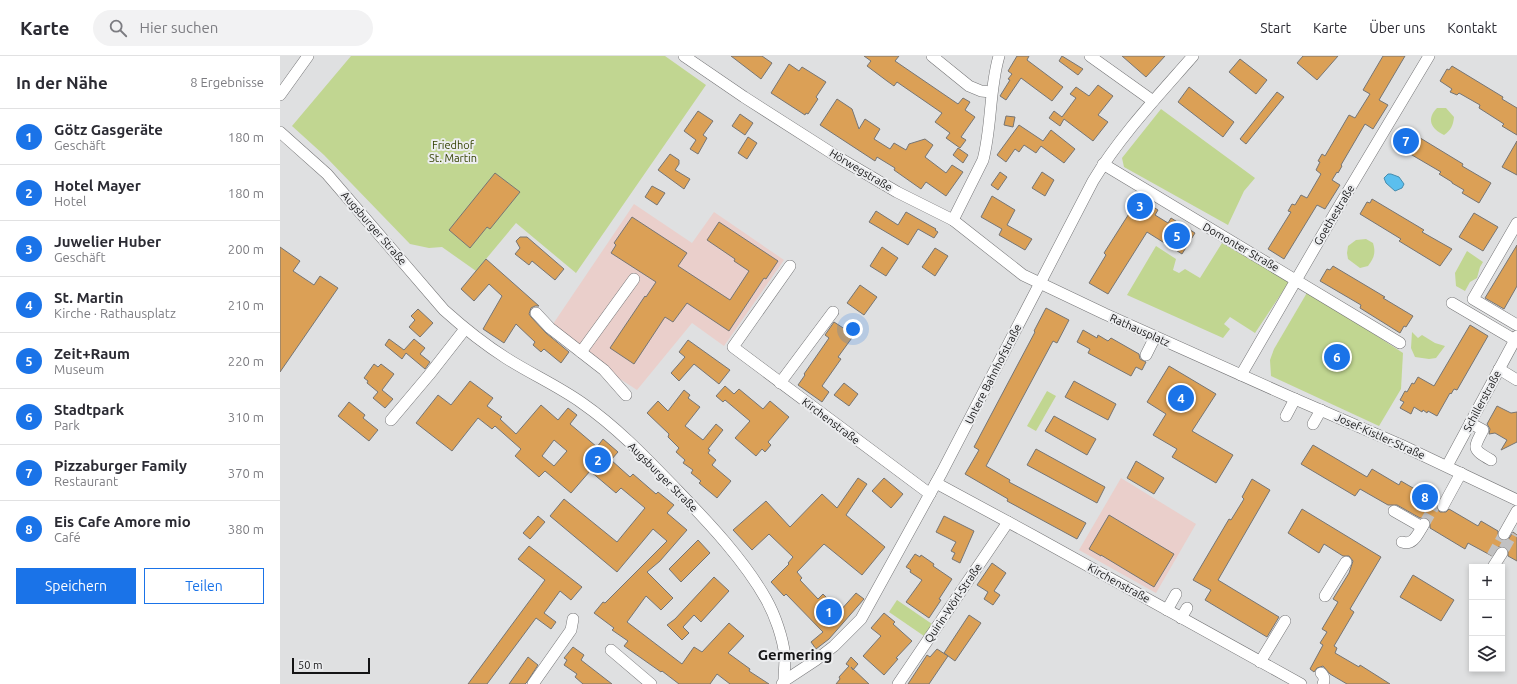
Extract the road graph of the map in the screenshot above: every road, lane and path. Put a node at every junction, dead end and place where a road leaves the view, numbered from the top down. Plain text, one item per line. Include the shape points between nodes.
1 (308, 56) edge
2 (684, 56) edge
3 (932, 56) edge
4 (999, 56) edge
5 (1090, 56) edge
6 (1192, 56) edge
7 (1429, 56) edge
8 (991, 92) junction
9 (280, 95) edge
10 (1153, 101) junction
11 (280, 132) edge
12 (1103, 164) junction
13 (952, 220) junction
14 (1517, 223) edge
15 (790, 266) dead end
16 (634, 279) dead end
17 (1296, 279) junction
18 (1039, 283) junction
19 (1452, 303) dead end
20 (1473, 305) dead end
21 (834, 312) dead end
22 (536, 313) dead end
23 (1517, 325) edge
24 (465, 329) junction
25 (1516, 335) edge
26 (1156, 337) junction
27 (1400, 343) dead end
28 (580, 352) junction
29 (1146, 355) dead end
30 (1499, 369) junction
31 (1241, 375) junction
32 (1517, 380) edge
33 (780, 383) junction
34 (626, 395) dead end
35 (1295, 400) junction
36 (1321, 410) junction
37 (1286, 416) dead end
38 (390, 420) dead end
39 (1470, 423) junction
40 (1313, 424) dead end
41 (1491, 460) dead end
42 (1454, 470) junction
43 (936, 484) junction
44 (930, 494) junction
45 (1517, 500) edge
46 (1440, 504) tunnel mouth
47 (1394, 511) dead end
48 (1517, 511) edge
49 (1008, 522) junction
50 (1425, 527) junction
51 (1511, 531) tunnel mouth
52 (1402, 542) dead end
53 (1419, 546) dead end
54 (1346, 562) dead end
55 (1176, 594) dead end
56 (1325, 596) dead end
57 (1187, 608) dead end
58 (1167, 610) junction
59 (1181, 618) junction
60 (573, 619) dead end
61 (1286, 621) dead end
62 (611, 650) dead end
63 (1260, 662) junction
64 (1321, 672) dead end
65 (783, 682) edge
66 (533, 684) edge
67 (651, 684) edge
68 (898, 684) edge
69 (1301, 684) edge
70 (1323, 684) edge

1 - 9 street
2 - 13 street, Hörwegstraße via 841,159
3 - 8 street via 969,86
4 - 8 street
5 - 10 street
6 - 10 street, Untere Bahnhofstraße
7 - 17 street, Goethestraße
8 - 13 street via 983,160
10 - 12 street, Untere Bahnhofstraße
11 - 24 street, Augsburger Straße via 327,174 444,310
12 - 17 street, Domonter Straße via 1212,234
12 - 18 street, Untere Bahnhofstraße
13 - 18 street, Hörwegstraße via 1018,272
14 - 23 street via 1473,299
15 - 33 street, Kirchenstraße via 733,347
16 - 28 street
17 - 27 street, Domonter Straße
17 - 31 street, Goethestraße
18 - 26 street, Rathausplatz
18 - 43 street, Untere Bahnhofstraße
19 - 25 street
20 - 25 street
21 - 33 street
22 - 28 street
24 - 38 street
24 - 65 street, Augsburger Straße via 506,358 589,408 635,447 703,518 744,567 766,600 777,626 785,657
25 - 30 street, Schillerstraße
26 - 29 street
26 - 31 street, Rathausplatz
28 - 34 street via 604,370
30 - 32 street
30 - 39 street, Schillerstraße
31 - 35 street, Josef-Kistler-Straße
33 - 44 street, Kirchenstraße
35 - 36 street, Josef-Kistler-Straße
35 - 37 street
36 - 40 street
36 - 42 street, Josef-Kistler-Straße
39 - 41 street via 1483,430 1475,445 1476,449
39 - 42 street, Schillerstraße
42 - 45 street, Josef-Kistler-Straße
42 - 46 street, Schillerstraße
43 - 44 street, Untere Bahnhofstraße
43 - 49 street, Kirchenstraße
44 - 65 street, Untere Bahnhofstraße via 861,620 834,646
47 - 50 street
48 - 51 street
49 - 58 street, Kirchenstraße
49 - 68 street, Quirin-Wörl-Straße
50 - 52 street via 1408,544
50 - 53 street
54 - 56 street
55 - 58 street
57 - 59 street
58 - 59 street, Kirchenstraße
59 - 63 street, Kirchenstraße
60 - 66 street via 571,630
61 - 63 street
62 - 67 street
63 - 69 street, Kirchenstraße
64 - 70 street via 1324,675

